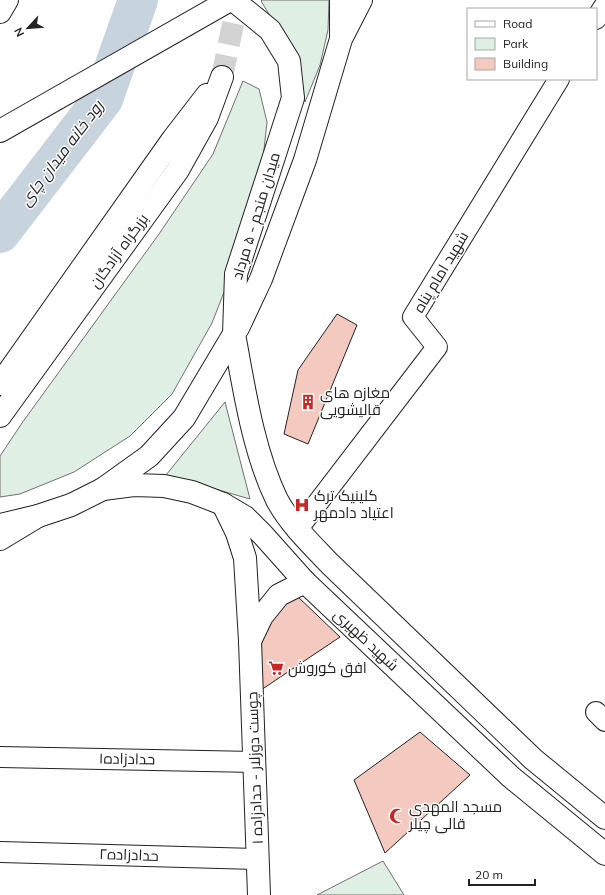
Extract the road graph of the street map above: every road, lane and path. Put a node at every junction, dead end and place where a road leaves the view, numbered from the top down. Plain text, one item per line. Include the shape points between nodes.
1 (7, 0) edge
2 (232, 0) edge
3 (341, 0) edge
4 (361, 0) edge
5 (605, 5) edge
6 (0, 12) edge
7 (597, 17) edge
8 (341, 39) junction
9 (558, 80) edge
10 (0, 132) edge
11 (234, 334) junction
12 (0, 384) edge
13 (0, 416) edge
14 (103, 489) junction
15 (223, 504) junction
16 (38, 516) junction
17 (0, 525) edge
18 (297, 530) junction
19 (0, 540) edge
20 (305, 582) junction
21 (250, 641) junction
22 (0, 757) edge
23 (254, 762) junction
24 (605, 818) edge
25 (0, 852) edge
26 (605, 854) edge
27 (258, 859) junction
28 (259, 895) edge

1 - 6 main road
2 - 10 main road
2 - 11 main road, میدان منجم - ۵ مرداد via 270,30 289,61 293,98 236,274
3 - 8 main road
4 - 8 main road
5 - 7 street
8 - 11 main road via 302,167 261,279
9 - 18 street, شهید امام پناه via 413,317 437,348
11 - 14 main road, میدان منجم - ۵ مرداد via 184,418 149,456
11 - 18 main road, شهید ظهیری via 253,430 264,468 278,501
12 - 13 main road, بزرگراه آزادگان via 173,139 222,77 207,118 178,170
14 - 15 main road, شهید ظهیری via 134,485 164,486 192,492
14 - 16 main road, میدان منجم - ۵ مرداد via 71,506
15 - 20 main road, شهید ظهیری via 245,517
15 - 21 main road, چوست دوزلار - حدادزاده ۱ via 237,533 245,558
16 - 17 main road, میدان منجم - ۵ مرداد
16 - 19 main road
18 - 24 main road, شهید ظهیری via 533,760
20 - 21 main road via 279,595 262,616
20 - 26 main road, شهید ظهیری via 511,777
21 - 23 main road, چوست دوزلار - حدادزاده ۱
22 - 23 street, حدادزاده۱
23 - 27 main road, چوست دوزلار - حدادزاده ۱
25 - 27 street, حدادزاده۲
27 - 28 main road, چوست دوزلار - حدادزاده ۱

